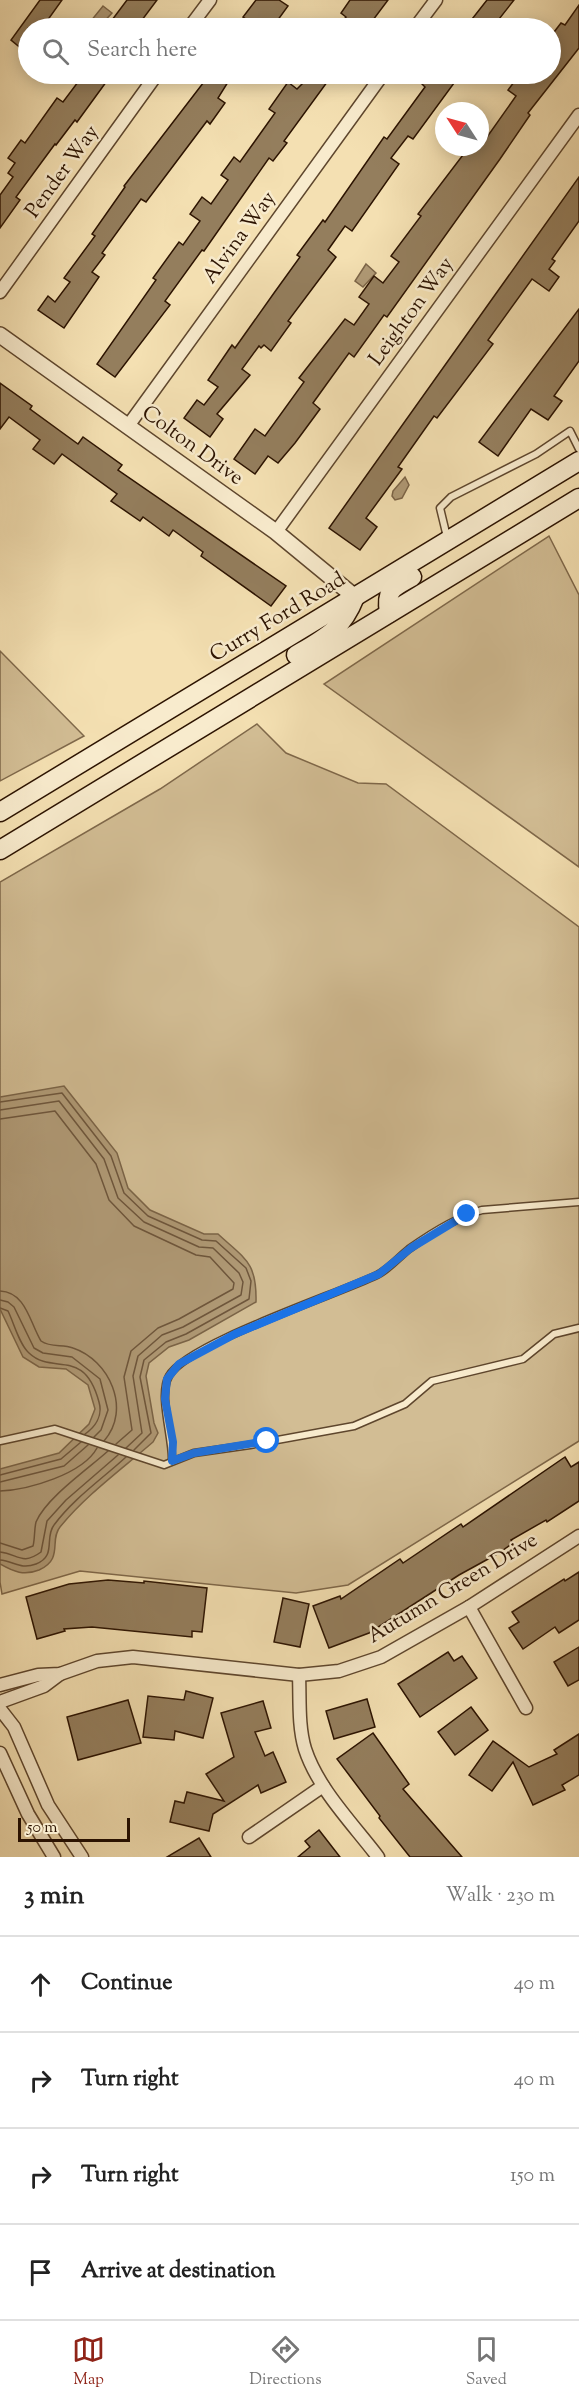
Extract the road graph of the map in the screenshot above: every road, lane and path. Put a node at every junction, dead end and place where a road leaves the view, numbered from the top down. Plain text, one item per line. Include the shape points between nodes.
1 (210, 0) edge
2 (436, 0) edge
3 (196, 18) edge
4 (422, 18) edge
5 (150, 84) edge
6 (376, 84) edge
7 (579, 115) edge
8 (0, 292) edge
9 (0, 335) edge
10 (128, 426) junction
11 (579, 448) edge
12 (579, 461) edge
13 (579, 473) edge
14 (579, 498) edge
15 (276, 532) junction
16 (448, 541) junction
17 (355, 597) junction
18 (389, 614) junction
19 (0, 812) edge
20 (59, 814) junction
21 (0, 850) edge
22 (579, 1203) edge
23 (579, 1328) edge
24 (0, 1441) edge
25 (172, 1461) junction
26 (579, 1536) edge
27 (469, 1606) junction
28 (60, 1674) junction
29 (299, 1675) junction
30 (0, 1684) edge
31 (0, 1702) edge
32 (526, 1708) dead end
33 (0, 1709) edge
34 (0, 1754) edge
35 (323, 1786) junction
36 (249, 1837) dead end
37 (54, 1857) edge
38 (82, 1857) edge
39 (378, 1857) edge

1 - 3 street
2 - 4 street
5 - 8 street, Pender Way
6 - 10 street, Alvina Way
7 - 15 street, Leighton Way
9 - 10 street, Colton Drive
10 - 15 street, Colton Drive
11 - 16 lane via 570,431 536,454 451,497 440,508
12 - 16 main road, Curry Ford Road
13 - 18 main road via 392,588 387,596
14 - 18 main road
15 - 17 street, Colton Drive
16 - 17 main road, Curry Ford Road
17 - 19 main road, Curry Ford Road
17 - 20 main road via 347,616 333,633 82,786
18 - 20 main road
20 - 21 main road
22 - 25 lane via 467,1214 411,1248 379,1274 235,1334 179,1364 167,1379 165,1399 173,1442
23 - 25 lane via 554,1334 523,1359 432,1381 405,1404 354,1426 194,1453
24 - 25 lane via 50,1429 66,1431 150,1462 164,1465
26 - 27 street, Autumn Green Drive
27 - 29 street, Autumn Green Drive via 381,1657 339,1671
27 - 32 street
28 - 29 street, Autumn Green Drive via 97,1661 133,1657
28 - 30 street, Autumn Green Drive
28 - 31 street, Autumn Green Drive via 44,1686
29 - 35 street via 305,1749
33 - 38 street via 14,1727 48,1806
34 - 37 street via 28,1814
35 - 36 street
35 - 39 street

